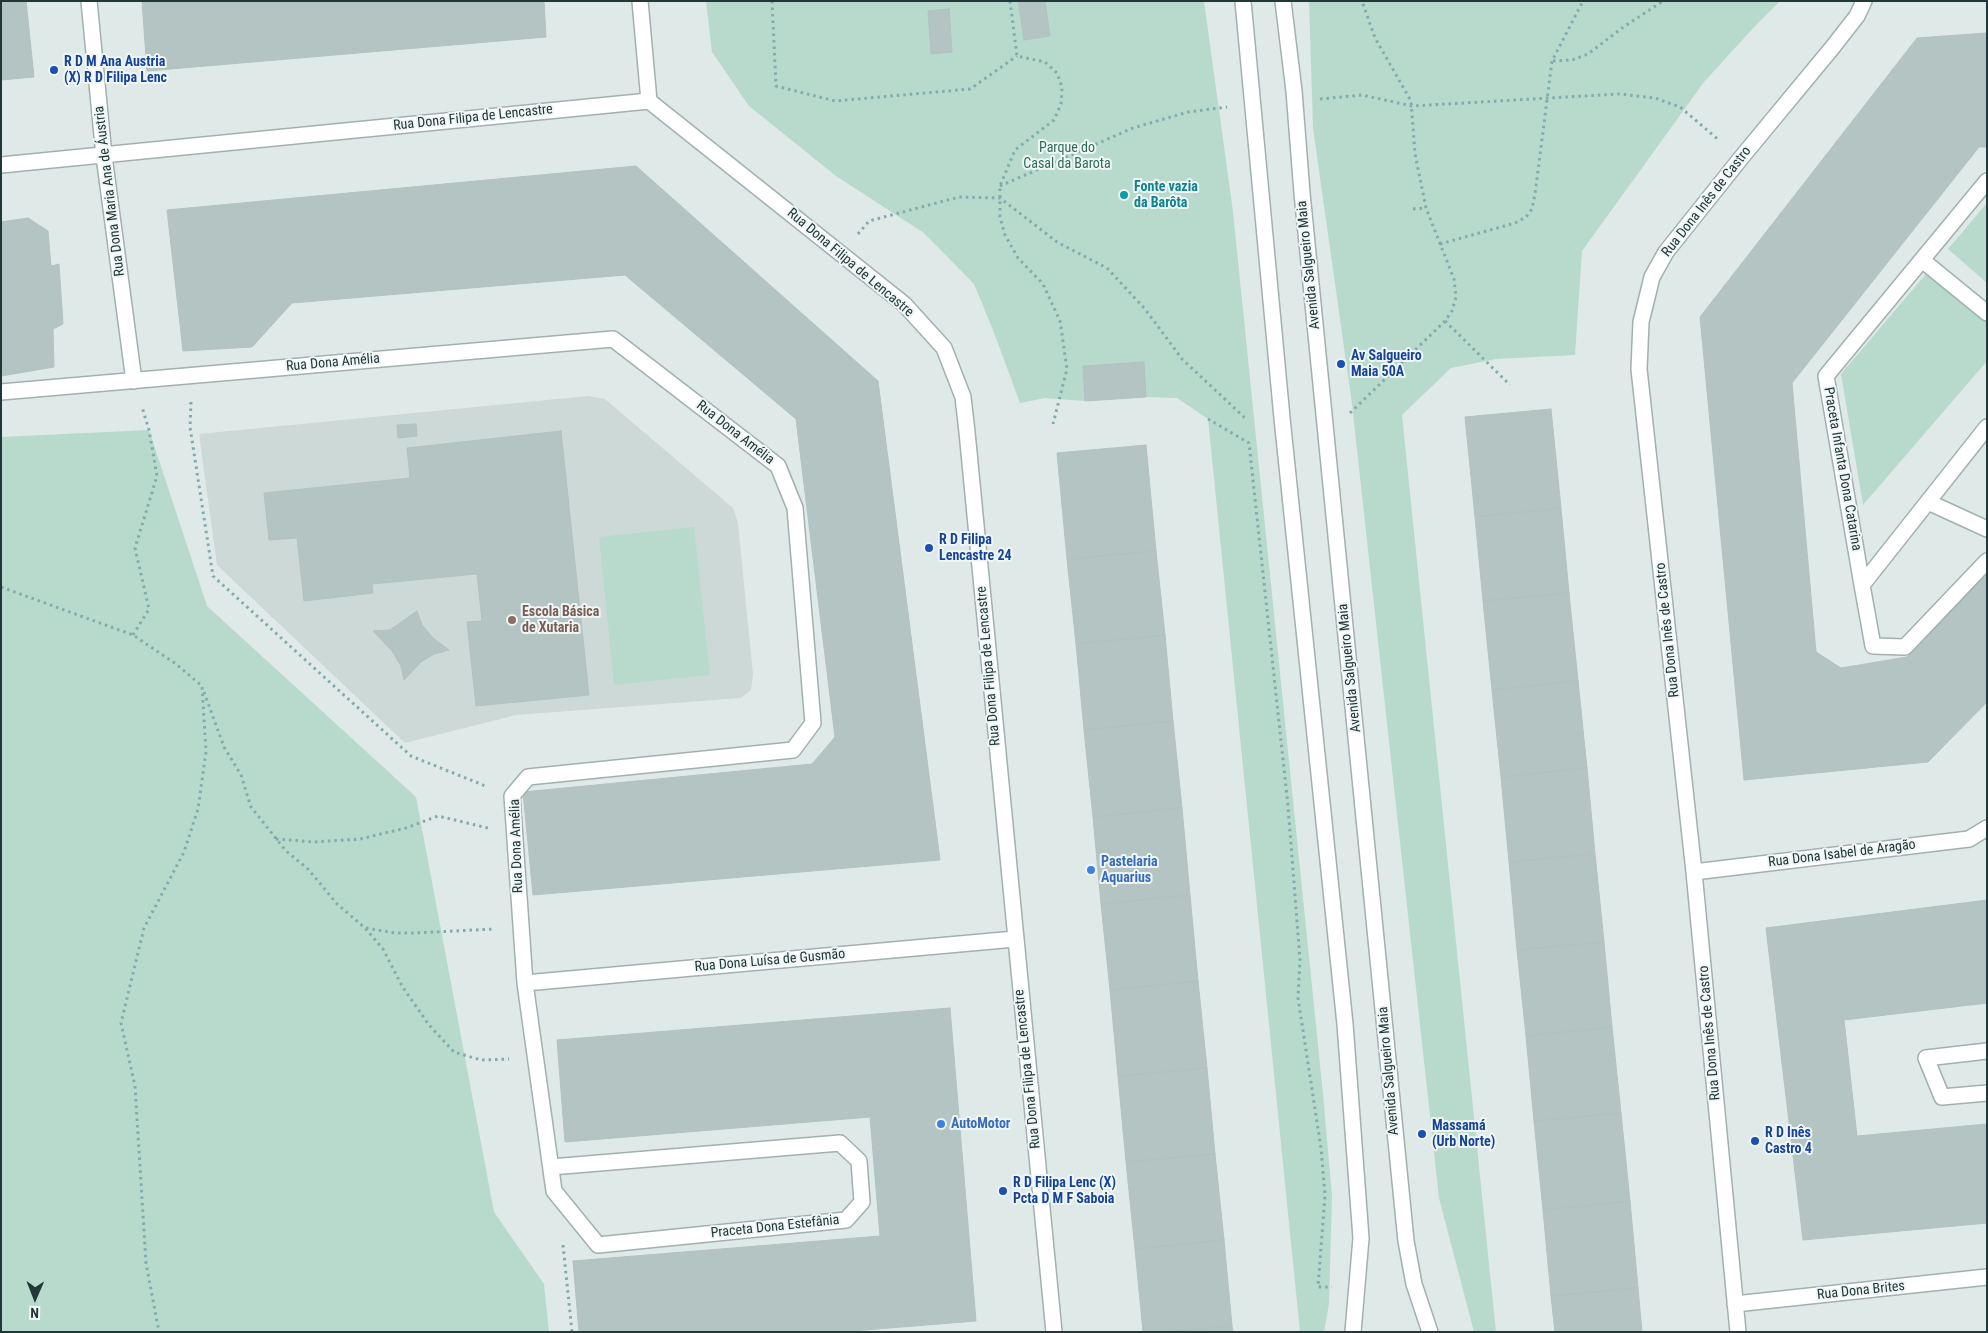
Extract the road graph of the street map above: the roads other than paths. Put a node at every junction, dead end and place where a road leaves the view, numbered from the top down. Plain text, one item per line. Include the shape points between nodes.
1 (90, 1) edge
2 (640, 1) edge
3 (1243, 1) edge
4 (1283, 1) edge
5 (1864, 1) edge
6 (649, 101) junction
7 (104, 156) junction
8 (1, 165) edge
9 (1987, 181) edge
10 (1922, 260) junction
11 (1987, 314) edge
12 (134, 381) junction
13 (1, 392) edge
14 (1987, 427) edge
15 (1928, 502) junction
16 (1987, 529) edge
17 (1987, 561) edge
18 (1862, 584) junction
19 (1987, 828) edge
20 (1694, 872) junction
21 (1015, 939) junction
22 (525, 984) junction
23 (1987, 1051) edge
24 (1987, 1093) edge
25 (550, 1167) junction
26 (1987, 1277) edge
27 (1735, 1304) junction
28 (1054, 1332) edge
29 (1353, 1332) edge
30 (1430, 1332) edge
31 (1738, 1332) edge

1 - 7 street, Rua Dona Maria Ana de Áustria
2 - 6 street
3 - 29 street via 1345,1024 1361,1238
4 - 30 street, Avenida Salgueiro Maia via 1405,1231 1414,1284
5 - 20 street, Rua Dona Inês de Castro via 1857,16 1832,48 1666,252 1652,277 1641,322 1639,369
6 - 7 street, Rua Dona Filipa de Lencastre
6 - 21 street, Rua Dona Filipa de Lencastre via 904,304 944,348 963,397
7 - 8 street, Rua Dona Filipa de Lencastre
7 - 12 street, Rua Dona Maria Ana de Áustria
9 - 10 street, Praceta Infanta Dona Catarina
10 - 11 street
10 - 18 street, Praceta Infanta Dona Catarina via 1826,376
12 - 13 street, Rua Dona Amélia
12 - 22 street, Rua Dona Amélia via 613,339 778,466 795,508 813,723 792,750 528,777 512,796
14 - 15 street, Praceta Infanta Dona Catarina
15 - 16 street
15 - 18 street, Praceta Infanta Dona Catarina
17 - 18 street via 1905,647 1873,646
19 - 20 street, Rua Dona Isabel de Aragão via 1969,838
20 - 27 street, Rua Dona Inês de Castro
21 - 22 street, Rua Dona Luísa de Gusmão
21 - 28 street, Rua Dona Filipa de Lencastre
22 - 25 street, Praceta Dona Estefânia
23 - 24 street via 1926,1058 1942,1098
25 - 25 street, Praceta Dona Estefânia via 554,1192 598,1245 846,1220 862,1202 859,1161 840,1143
26 - 27 street, Rua Dona Brites
27 - 31 street, Rua Dona Inês de Castro

